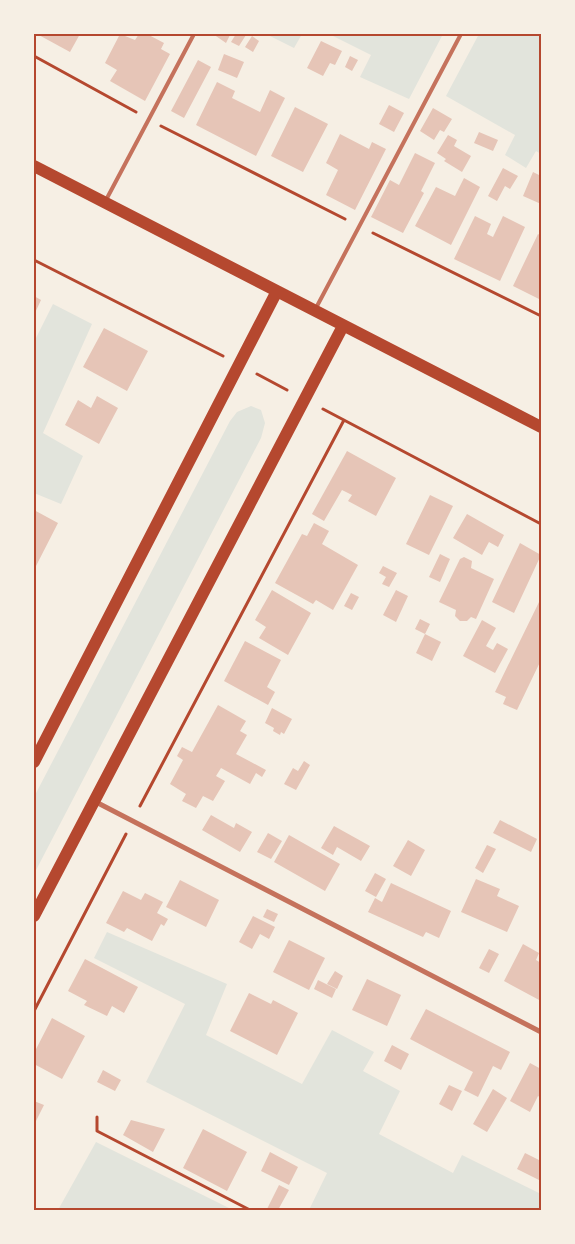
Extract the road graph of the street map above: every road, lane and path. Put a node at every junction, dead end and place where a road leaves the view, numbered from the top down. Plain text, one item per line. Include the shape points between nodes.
1 (194, 34) edge
2 (460, 34) edge
3 (34, 56) edge
4 (148, 119) junction
5 (34, 166) edge
6 (105, 202) junction
7 (358, 226) junction
8 (277, 291) junction
9 (315, 311) junction
10 (541, 316) edge
11 (343, 326) junction
12 (344, 420) dead end
13 (541, 427) edge
14 (34, 762) edge
15 (93, 801) junction
16 (132, 821) junction
17 (34, 916) edge
18 (34, 1011) edge
19 (541, 1032) edge
20 (97, 1117) dead end
21 (250, 1210) edge

1 - 4 lane
2 - 7 lane
3 - 4 path
4 - 6 lane
4 - 7 path
5 - 6 main road
6 - 8 main road
7 - 9 lane
7 - 10 path
8 - 9 main road
8 - 14 main road
9 - 11 main road
11 - 13 main road
11 - 15 main road
12 - 16 path
15 - 16 street
15 - 17 main road
16 - 18 path
16 - 19 street
20 - 21 path via 97,1131

